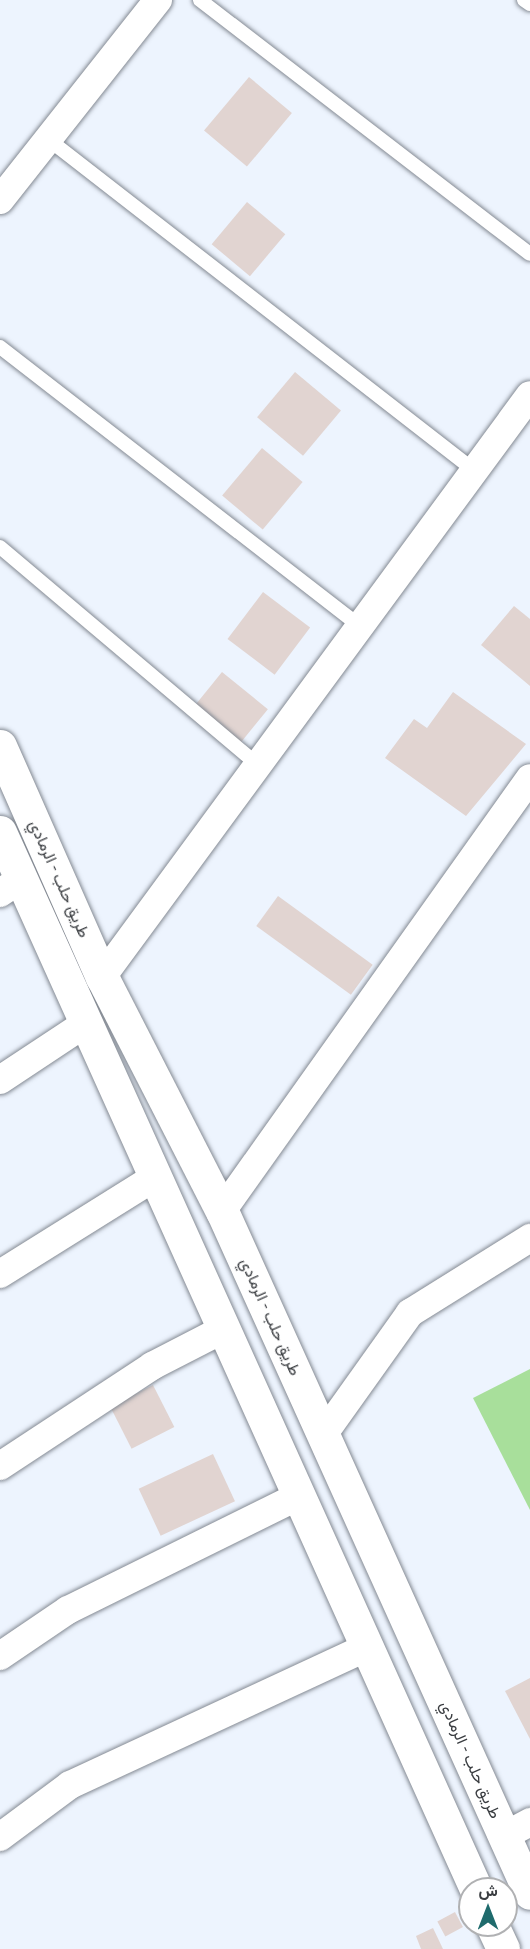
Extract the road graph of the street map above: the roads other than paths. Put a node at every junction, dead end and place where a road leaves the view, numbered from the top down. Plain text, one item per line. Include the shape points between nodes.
1 (158, 0) edge
2 (201, 0) edge
3 (525, 0) edge
4 (530, 4) edge
5 (48, 139) junction
6 (0, 200) edge
7 (530, 254) edge
8 (0, 347) edge
9 (530, 395) edge
10 (474, 471) junction
11 (0, 547) edge
12 (360, 626) junction
13 (0, 746) edge
14 (258, 765) junction
15 (530, 778) edge
16 (0, 832) edge
17 (11, 886) edge
18 (102, 977) junction
19 (86, 1023) junction
20 (0, 1080) edge
21 (155, 1177) junction
22 (222, 1211) junction
23 (529, 1241) edge
24 (0, 1275) edge
25 (224, 1329) junction
26 (324, 1435) junction
27 (0, 1466) edge
28 (299, 1496) junction
29 (367, 1647) junction
30 (0, 1656) edge
31 (517, 1829) edge
32 (0, 1837) edge
33 (471, 1877) edge
34 (530, 1893) edge

1 - 5 street
2 - 7 lane
3 - 4 lane
5 - 6 street
5 - 10 lane
8 - 12 lane
9 - 10 street
10 - 12 street
11 - 14 lane
12 - 14 street
13 - 18 highway, طريق حلب - الرمادي
14 - 18 street
15 - 22 street
16 - 17 highway, طريق حلب - الرمادي
17 - 19 highway, طريق حلب - الرمادي
18 - 22 highway, طريق حلب - الرمادي
19 - 20 street
19 - 21 highway, طريق حلب - الرمادي
21 - 24 street
21 - 25 highway, طريق حلب - الرمادي
22 - 26 highway, طريق حلب - الرمادي
23 - 26 street via 410,1313
25 - 27 street via 152,1366
25 - 28 highway, طريق حلب - الرمادي
26 - 31 highway, طريق حلب - الرمادي
28 - 29 highway, طريق حلب - الرمادي
28 - 30 street via 68,1610
29 - 32 street via 70,1785
29 - 33 highway, طريق حلب - الرمادي
31 - 34 highway, طريق حلب - الرمادي

